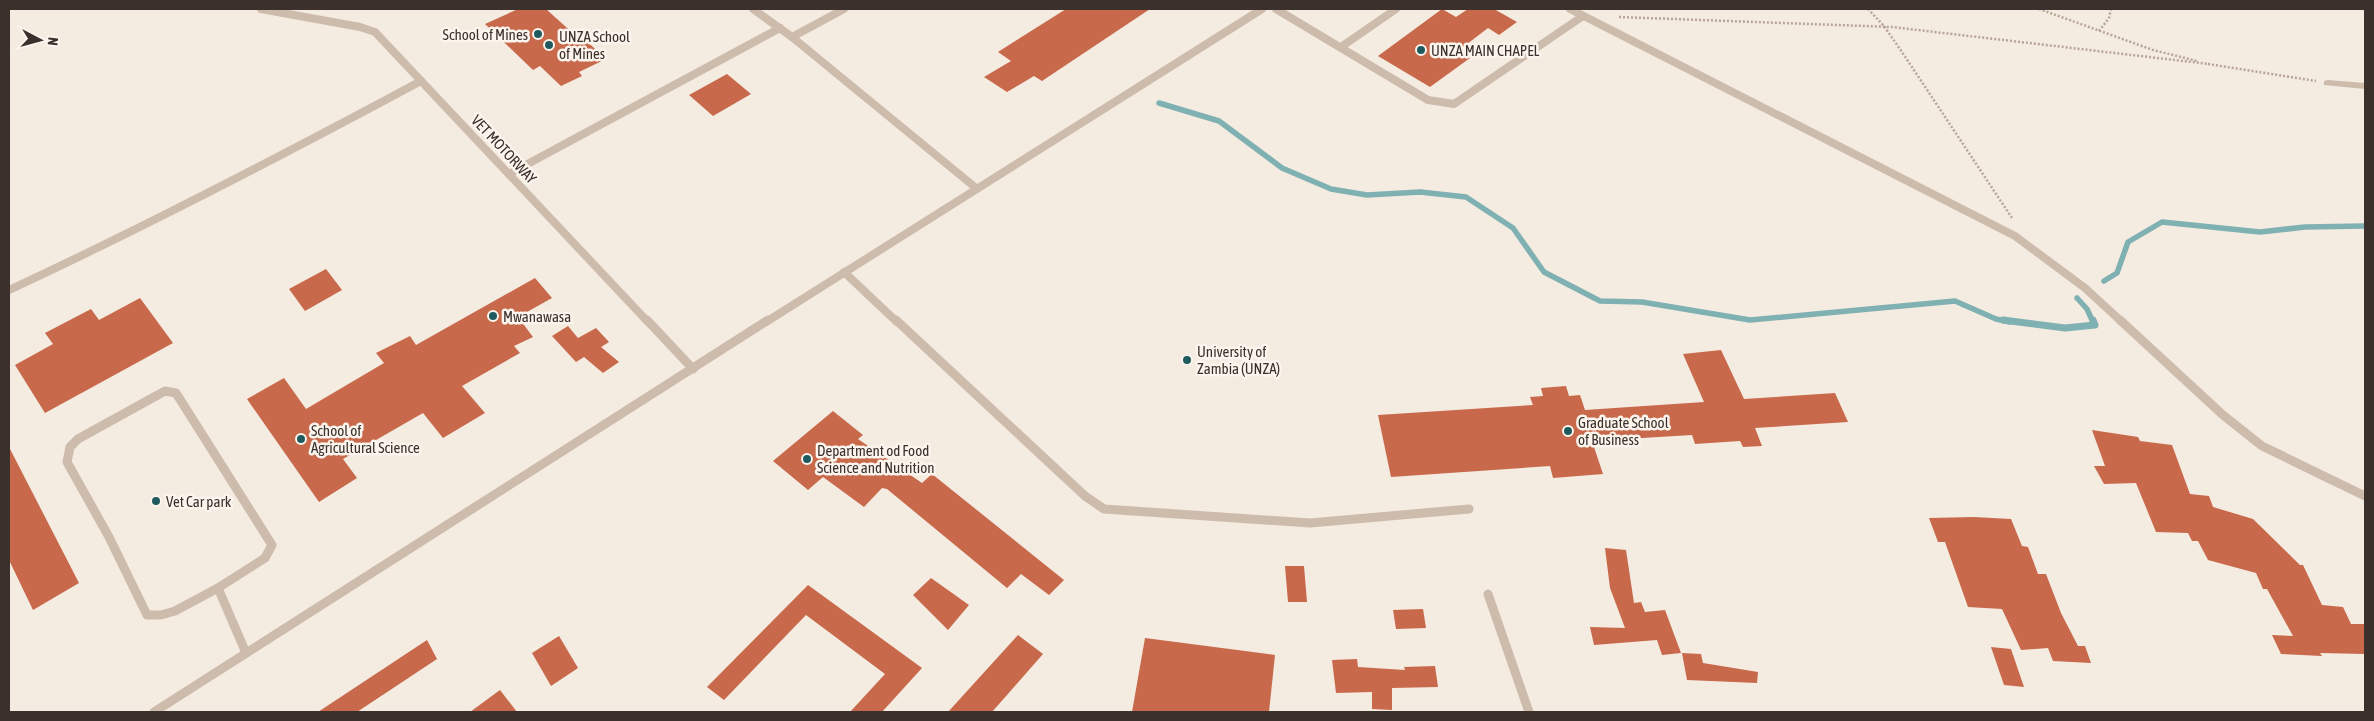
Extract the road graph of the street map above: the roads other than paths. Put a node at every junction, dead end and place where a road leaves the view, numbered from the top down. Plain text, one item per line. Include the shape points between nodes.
1 (261, 9) edge
2 (753, 9) edge
3 (844, 9) edge
4 (1262, 9) edge
5 (1276, 9) edge
6 (1396, 9) edge
7 (1576, 11) edge
8 (780, 28) junction
9 (792, 37) junction
10 (1341, 47) junction
11 (421, 81) junction
12 (2328, 83) road end
13 (2365, 86) edge
14 (509, 174) junction
15 (976, 188) junction
16 (844, 272) junction
17 (9, 290) edge
18 (693, 369) junction
19 (2365, 496) edge
20 (1469, 509) dead end
21 (218, 588) junction
22 (1488, 594) dead end
23 (246, 653) junction
24 (154, 712) edge
25 (1530, 712) edge

1 - 11 lane, VET MOTORWAY via 375,32
2 - 8 lane
3 - 9 lane
4 - 15 lane
5 - 10 lane
6 - 10 lane
7 - 10 lane via 1533,52 1454,104 1428,100
7 - 19 lane via 2015,236 2085,288 2223,415 2262,446
8 - 9 lane
8 - 14 lane
9 - 15 lane
11 - 14 lane, VET MOTORWAY
11 - 17 lane via 224,186
12 - 13 street
14 - 18 lane, VET MOTORWAY
15 - 16 lane
16 - 18 lane
16 - 20 lane via 1085,496 1104,509 1310,523
18 - 23 lane
21 - 21 lane via 264,558 272,545 176,393 160,393 78,439 70,448 67,462 147,615 175,612
21 - 23 lane
22 - 25 lane
23 - 24 lane

